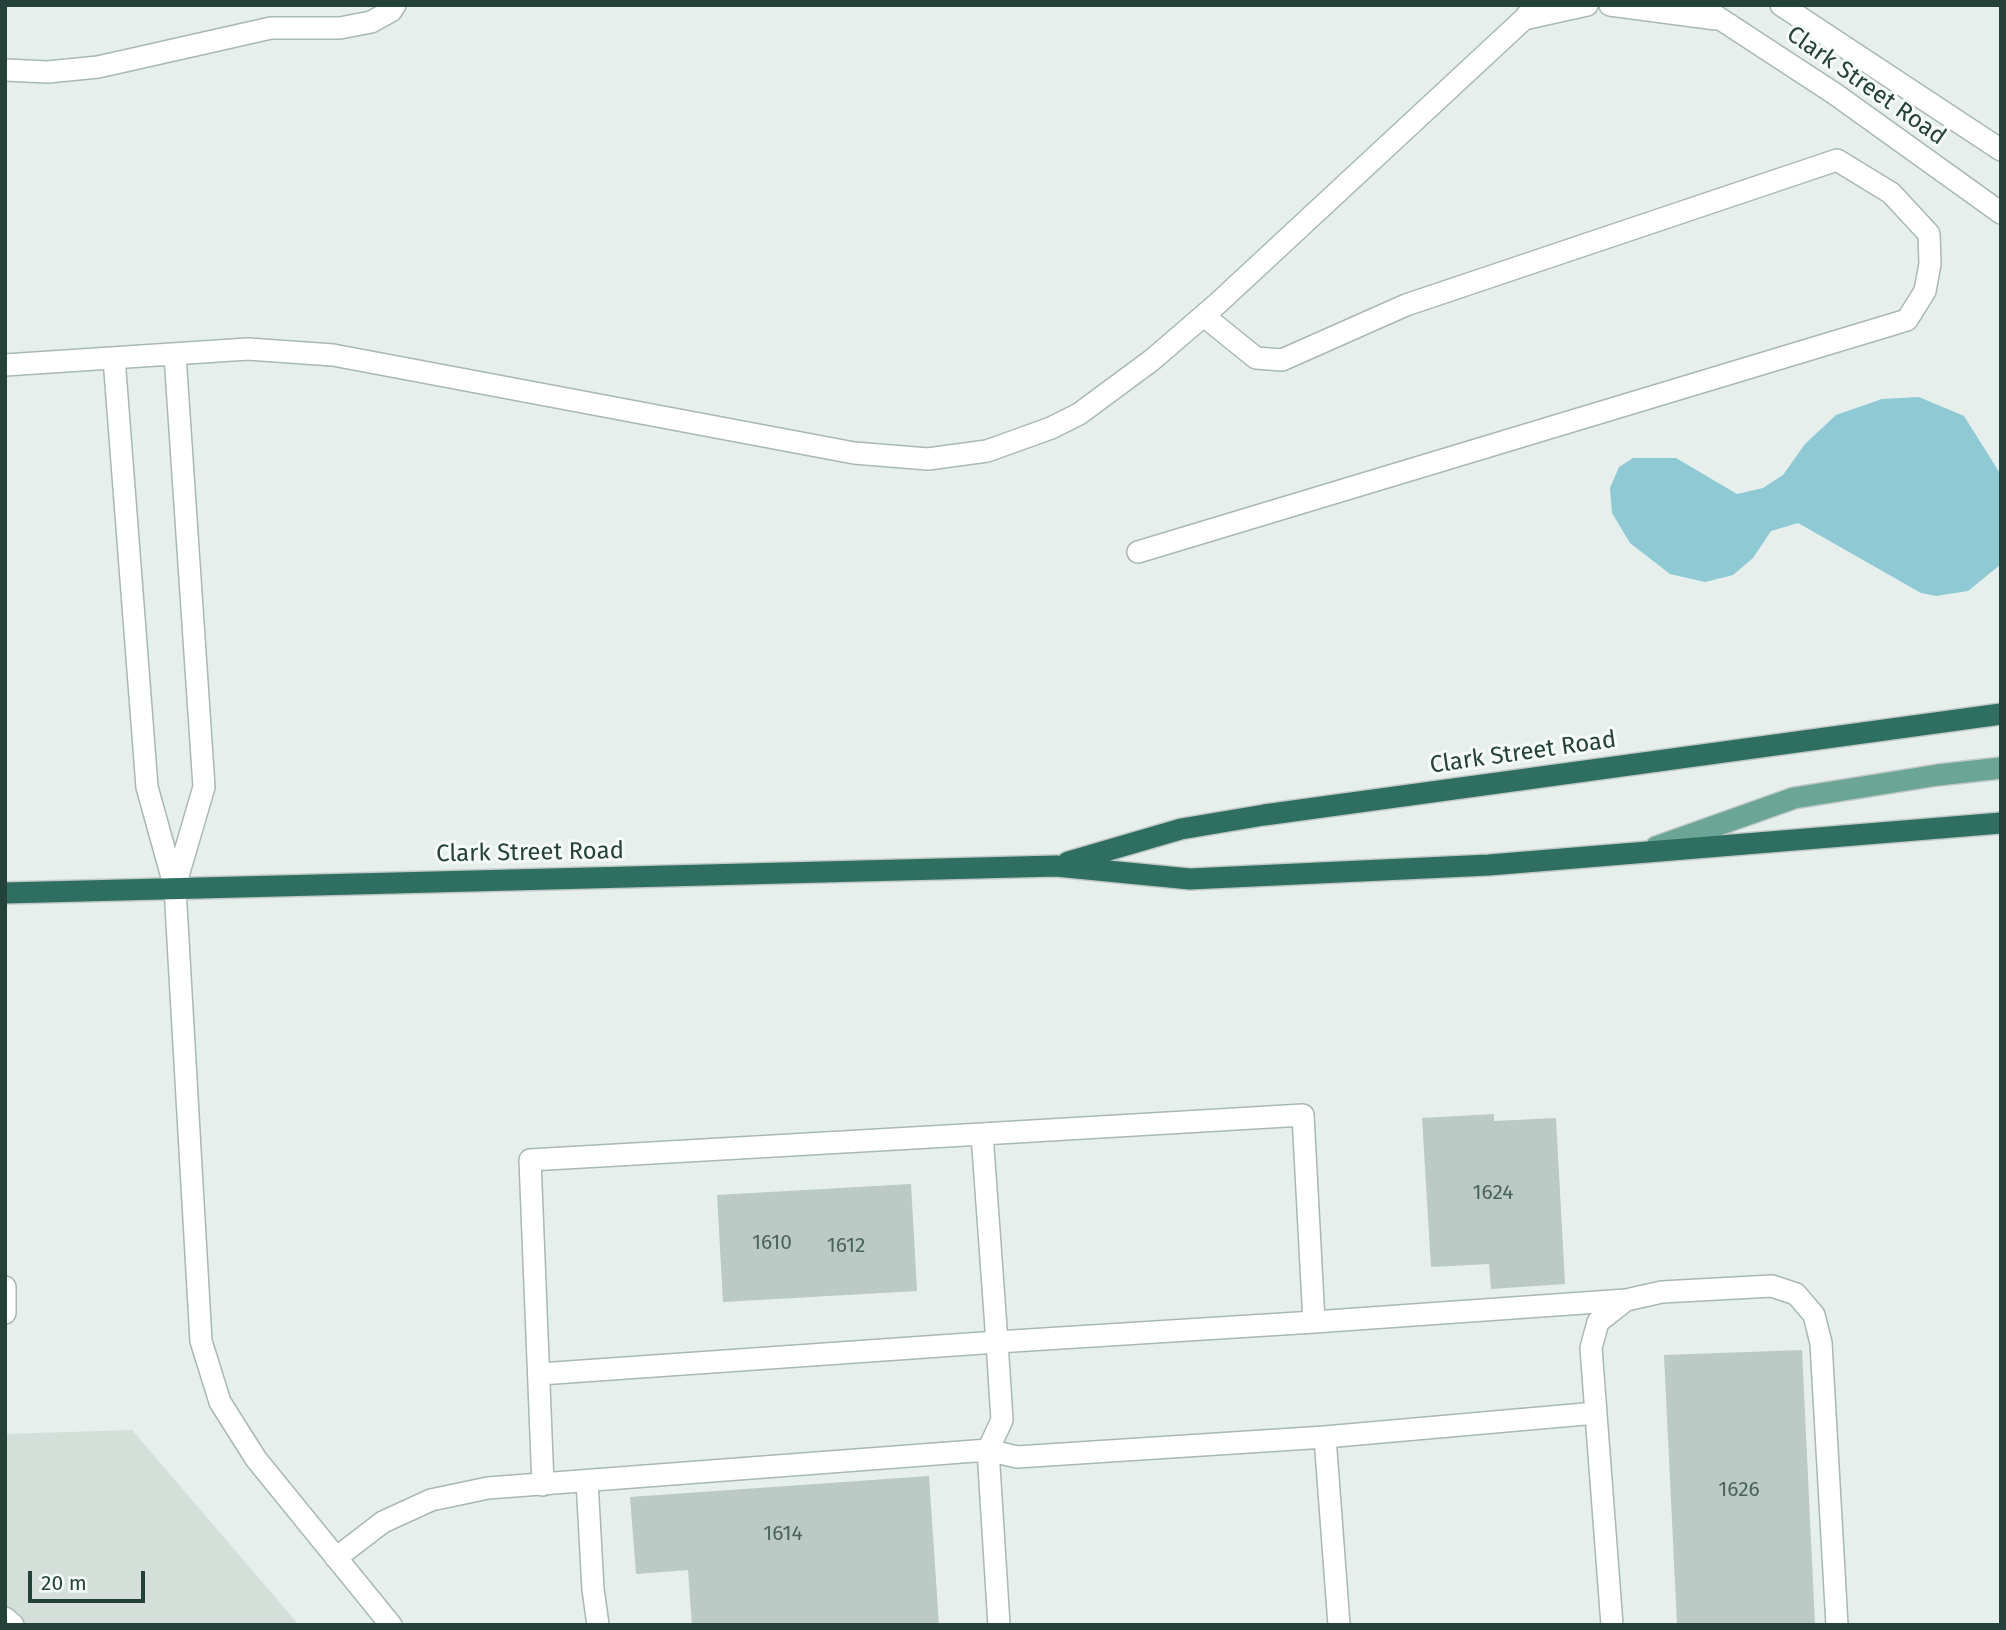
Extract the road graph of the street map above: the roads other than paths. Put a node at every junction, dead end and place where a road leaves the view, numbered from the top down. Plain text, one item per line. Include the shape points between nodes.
1 (395, 5) edge
2 (1587, 5) edge
3 (1610, 5) edge
4 (1699, 5) edge
5 (1789, 9) edge
6 (1530, 12) edge
7 (1721, 20) junction
8 (5, 70) edge
9 (2001, 150) edge
10 (2001, 213) edge
11 (1204, 316) junction
12 (175, 355) junction
13 (114, 358) junction
14 (5, 365) edge
15 (1138, 552) dead end
16 (2001, 715) edge
17 (2001, 768) edge
18 (2001, 823) edge
19 (1638, 854) junction
20 (1056, 866) junction
21 (175, 888) junction
22 (5, 893) edge
23 (982, 1134) junction
24 (5, 1287) edge
25 (1626, 1300) junction
26 (5, 1313) edge
27 (1314, 1322) junction
28 (997, 1342) junction
29 (540, 1374) junction
30 (1596, 1413) junction
31 (1325, 1437) junction
32 (988, 1450) junction
33 (587, 1481) junction
34 (543, 1485) junction
35 (336, 1558) junction
36 (5, 1618) edge
37 (13, 1625) edge
38 (391, 1625) edge
39 (598, 1625) edge
40 (999, 1625) edge
41 (1339, 1625) edge
42 (1612, 1625) edge
43 (1837, 1625) edge

1 - 8 street via 371,22 340,28 271,28 98,67
2 - 6 street
3 - 7 street
4 - 7 street, Clark Street Road
5 - 9 street, Clark Street Road
6 - 11 street
7 - 10 street, Clark Street Road via 1835,94
11 - 12 street via 1079,414 988,451 928,459 854,453 332,355 248,349
11 - 15 street via 1256,358 1282,360 1406,305 1837,160 1891,193 1929,234 1925,291 1908,320
12 - 13 street
12 - 21 street via 204,787
13 - 14 street
13 - 21 street via 147,787
16 - 20 highway, Clark Street Road via 1264,815 1181,829
17 - 19 main road via 1794,798
18 - 19 highway, Clark Street Road
19 - 20 highway, Clark Street Road via 1190,879
20 - 21 highway, Clark Street Road
21 - 22 highway, Clark Street Road
21 - 35 street via 201,1341 227,1414 256,1459
23 - 27 street via 1303,1115
23 - 28 street
23 - 29 street via 530,1160
24 - 26 street
25 - 27 street
25 - 30 street via 1598,1322 1591,1348
25 - 43 street via 1662,1292 1772,1286 1796,1294 1814,1315 1821,1343
27 - 28 street
28 - 29 street
28 - 32 street via 1002,1420
29 - 34 street
30 - 31 street
30 - 42 street
31 - 32 street via 1017,1457
31 - 41 street
32 - 33 street
32 - 40 street
33 - 34 street
33 - 39 street
34 - 35 street via 488,1488 431,1500 383,1521
35 - 38 street
36 - 37 street

